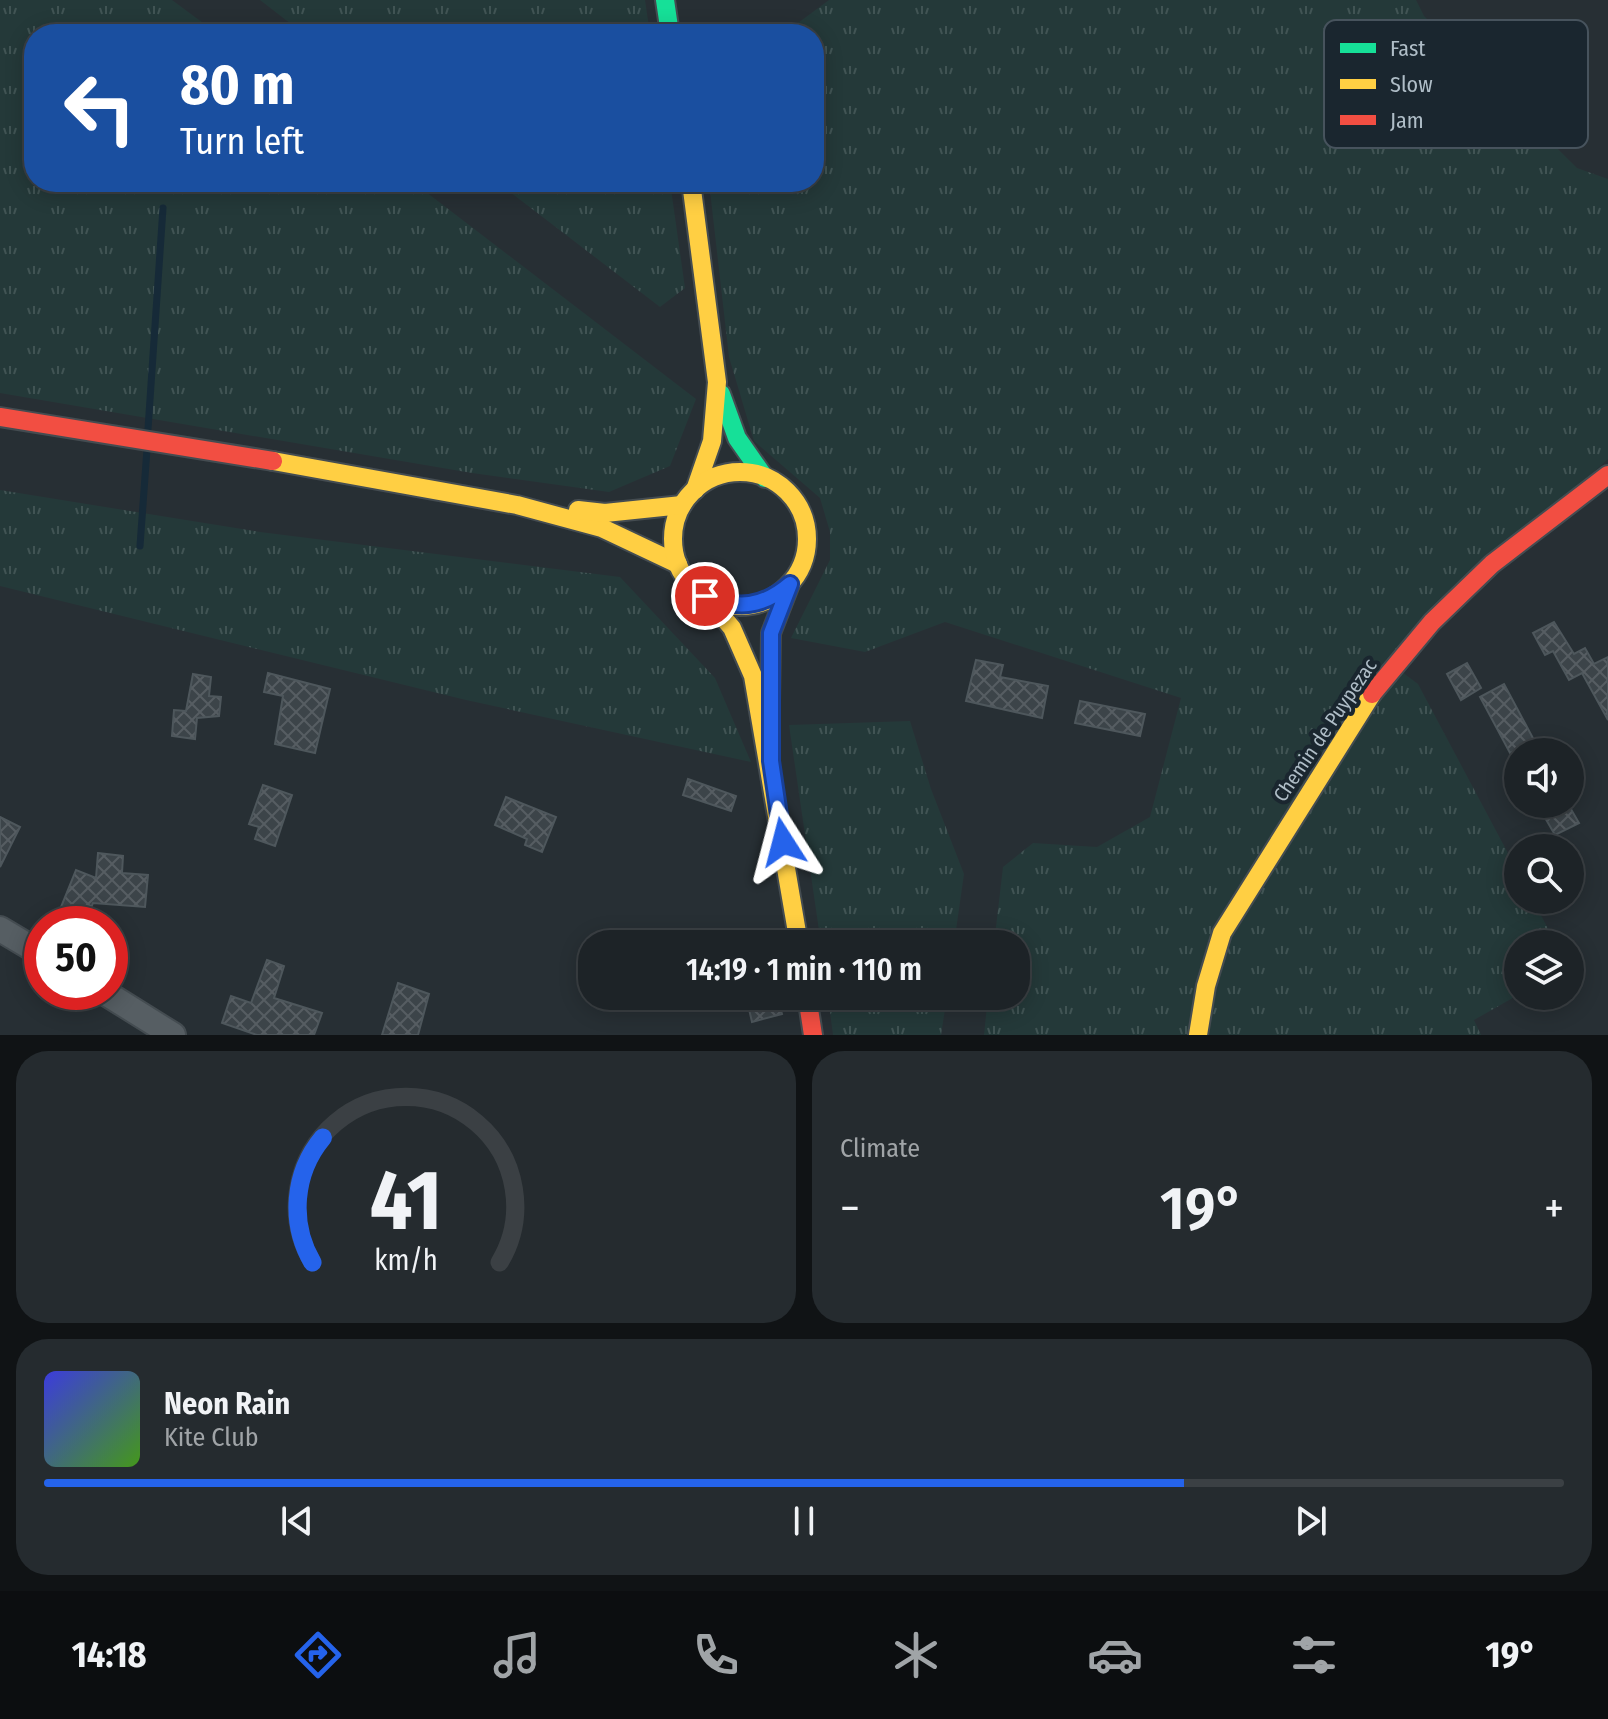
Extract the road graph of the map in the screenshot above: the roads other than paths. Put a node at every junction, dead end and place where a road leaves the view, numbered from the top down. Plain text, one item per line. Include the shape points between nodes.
1 (665, 0) edge
2 (669, 24) edge
3 (692, 192) edge
4 (717, 382) junction
5 (0, 417) edge
6 (1608, 475) edge
7 (765, 478) junction
8 (695, 490) junction
9 (517, 505) junction
10 (682, 505) junction
11 (678, 564) junction
12 (790, 584) junction
13 (705, 596) junction
14 (771, 761) junction
15 (0, 929) edge
16 (797, 930) edge
17 (24, 943) edge
18 (128, 1007) edge
19 (809, 1010) edge
20 (173, 1035) edge
21 (813, 1035) edge
22 (1198, 1035) edge

1 - 2 main road
3 - 4 main road
4 - 7 main road via 737,438
4 - 8 main road via 712,441
5 - 9 main road
6 - 22 main road, Chemin de Puypezac via 1492,564 1432,622 1368,699 1222,933
7 - 8 main road via 730,473
7 - 12 main road via 793,498 804,519 805,553
8 - 10 main road
9 - 10 main road via 605,513
9 - 11 main road via 602,528
10 - 11 main road via 673,543
11 - 13 main road
12 - 13 main road via 776,596 750,605 722,604
12 - 14 main road via 771,633
13 - 14 main road via 732,628 753,676
14 - 16 main road
15 - 17 street
18 - 20 street
19 - 21 main road

